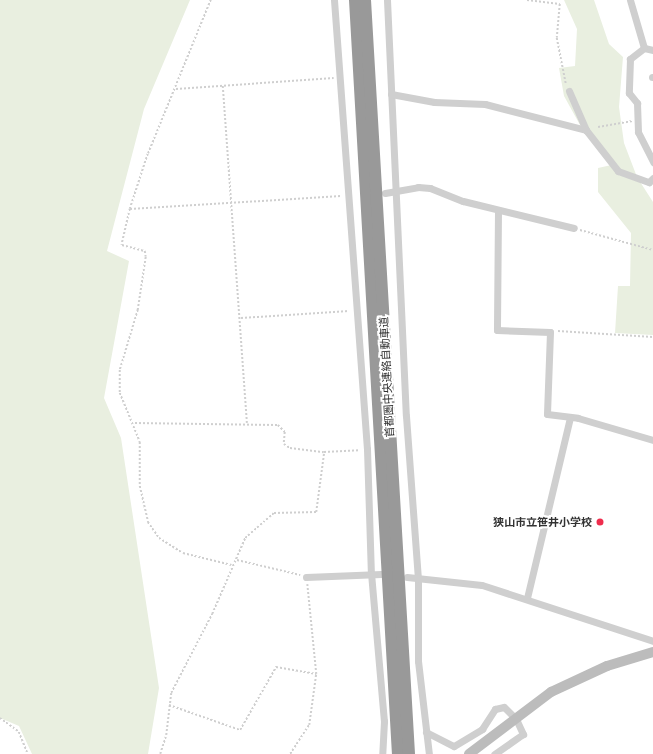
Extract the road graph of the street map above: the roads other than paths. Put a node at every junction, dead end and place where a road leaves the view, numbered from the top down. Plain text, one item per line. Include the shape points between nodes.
1 (334, 0) edge
2 (355, 0) edge
3 (365, 0) edge
4 (387, 0) edge
5 (630, 0) edge
6 (644, 48) junction
7 (653, 50) edge
8 (569, 91) road end
9 (391, 94) junction
10 (586, 130) junction
11 (653, 162) edge
12 (652, 182) edge
13 (396, 190) junction
14 (385, 193) dead end
15 (498, 211) junction
16 (574, 228) road end
17 (570, 417) junction
18 (653, 440) edge
19 (371, 573) junction
20 (381, 574) dead end
21 (306, 577) road end
22 (407, 577) dead end
23 (418, 578) junction
24 (527, 598) junction
25 (653, 641) edge
26 (653, 652) edge
27 (402, 666) junction
28 (516, 719) junction
29 (426, 732) junction
30 (382, 754) edge
31 (398, 754) edge
32 (409, 754) edge
33 (417, 754) edge
34 (429, 754) edge
35 (469, 754) edge
36 (494, 754) edge

1 - 19 street via 367,449
2 - 31 highway, 首都圏中央連絡自動車道
3 - 27 highway, 首都圏中央連絡自動車道
4 - 9 street
5 - 6 street
6 - 7 street
6 - 11 street via 630,58 629,93 637,103 638,132
8 - 10 street
9 - 10 street via 434,102 485,104
9 - 13 street
10 - 12 street via 618,171
13 - 14 street
13 - 15 street via 430,188
13 - 23 street via 406,416
15 - 16 street
15 - 17 street via 497,330 550,332 547,414
17 - 18 street
17 - 24 street
19 - 20 street
19 - 21 street
19 - 30 street via 384,721
22 - 23 street
23 - 24 street via 482,585
23 - 29 street via 417,648
24 - 25 street
26 - 28 street via 584,676 551,692
27 - 32 highway, 首都圏中央連絡自動車道
27 - 33 highway
28 - 29 street via 504,708 495,709 482,729 454,746
28 - 35 street
28 - 36 street via 522,728 521,739
29 - 34 street

